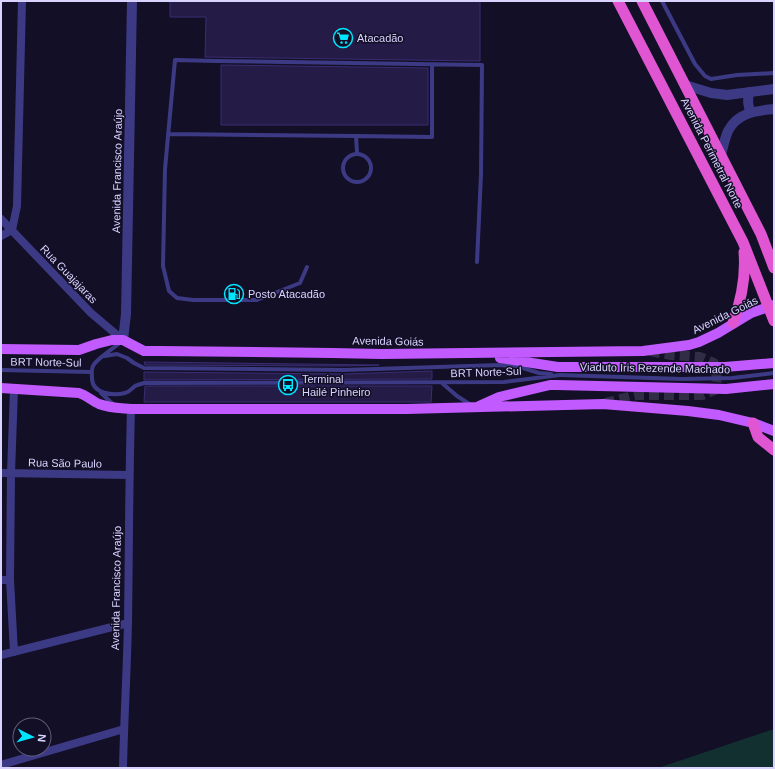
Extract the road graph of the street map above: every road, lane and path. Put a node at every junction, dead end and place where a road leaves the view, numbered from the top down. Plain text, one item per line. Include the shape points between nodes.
1 (22, 1) edge
2 (132, 1) edge
3 (618, 1) edge
4 (642, 1) edge
5 (662, 1) edge
6 (432, 64) junction
7 (774, 73) edge
8 (685, 85) junction
9 (774, 88) edge
10 (749, 92) junction
11 (774, 109) edge
12 (751, 112) junction
13 (168, 134) junction
14 (356, 136) junction
15 (357, 153) junction
16 (721, 155) junction
17 (1, 219) edge
18 (12, 230) junction
19 (1, 236) edge
20 (743, 242) junction
21 (478, 262) dead end
22 (308, 267) dead end
23 (774, 268) edge
24 (771, 306) edge
25 (774, 321) edge
26 (733, 323) junction
27 (123, 340) junction
28 (1, 349) edge
29 (474, 353) junction
30 (104, 356) junction
31 (774, 363) edge
32 (1, 370) edge
33 (559, 371) junction
34 (91, 372) junction
35 (774, 373) edge
36 (441, 383) junction
37 (774, 384) edge
38 (1, 388) edge
39 (14, 389) junction
40 (98, 390) junction
41 (117, 408) junction
42 (476, 408) junction
43 (131, 409) junction
44 (753, 423) junction
45 (774, 431) edge
46 (774, 450) edge
47 (1, 473) edge
48 (11, 473) junction
49 (129, 475) junction
50 (1, 580) edge
51 (10, 580) junction
52 (128, 622) junction
53 (14, 652) junction
54 (1, 655) edge
55 (124, 729) junction
56 (1, 764) edge
57 (123, 768) edge

1 - 18 street via 17,206
2 - 27 street, Avenida Francisco Araújo via 126,314
3 - 20 highway, Avenida Perimetral Norte
4 - 8 highway, Avenida Perimetral Norte
5 - 7 lane via 695,64 705,76 711,79
6 - 13 lane via 175,60
6 - 14 lane via 432,137
6 - 21 lane via 482,65
8 - 10 street via 728,95
8 - 16 highway, Avenida Perimetral Norte
9 - 10 street
10 - 12 street via 748,107
11 - 12 street
12 - 16 street via 735,122 728,131
13 - 14 lane
13 - 22 lane via 162,266 169,291 177,298 193,300 257,300 300,283
14 - 15 lane
15 - 15 lane via 346,158 342,168 346,178 357,183 367,178 371,168 367,158
16 - 23 highway, Avenida Perimetral Norte via 762,234
17 - 18 street, Rua Guajajaras
18 - 19 street
18 - 27 street, Rua Guajajaras via 91,313
20 - 24 highway, Avenida Perimetral Norte
20 - 26 highway via 744,277
24 - 25 highway, Avenida Perimetral Norte
24 - 26 main road, Avenida Goiás
26 - 29 main road, Avenida Goiás via 718,333 689,345 643,350
27 - 28 main road via 112,340 79,350
27 - 29 main road, Avenida Goiás via 144,351
27 - 30 lane
29 - 33 main road
30 - 33 lane, BRT Norte-Sul via 117,354 144,368 344,370 500,365 539,373
30 - 34 lane, BRT Norte-Sul via 93,366
31 - 33 main road, bridge via 725,367
32 - 34 lane, BRT Norte-Sul
33 - 35 lane, Viaduto Iris Rezende Machado, bridge via 682,379 732,378
33 - 36 lane, BRT Norte-Sul via 504,382
34 - 40 lane, BRT Norte-Sul via 92,382
36 - 40 lane, BRT Norte-Sul via 144,383 126,393 108,394
36 - 42 lane
37 - 42 main road, bridge via 726,389 550,385 499,397
38 - 39 main road
39 - 41 main road via 82,393 99,404
39 - 48 street
40 - 41 lane
41 - 43 main road
42 - 43 main road
42 - 44 main road via 603,404 688,410
43 - 49 street, Avenida Francisco Araújo
44 - 45 main road
44 - 46 highway via 758,437
47 - 48 street, Rua São Paulo
48 - 49 street, Rua São Paulo
48 - 51 street
49 - 52 street, Avenida Francisco Araújo
50 - 51 street
51 - 53 street
52 - 53 street
52 - 55 street, Avenida Francisco Araújo
53 - 54 street
55 - 56 street
55 - 57 street, Avenida Francisco Araújo

